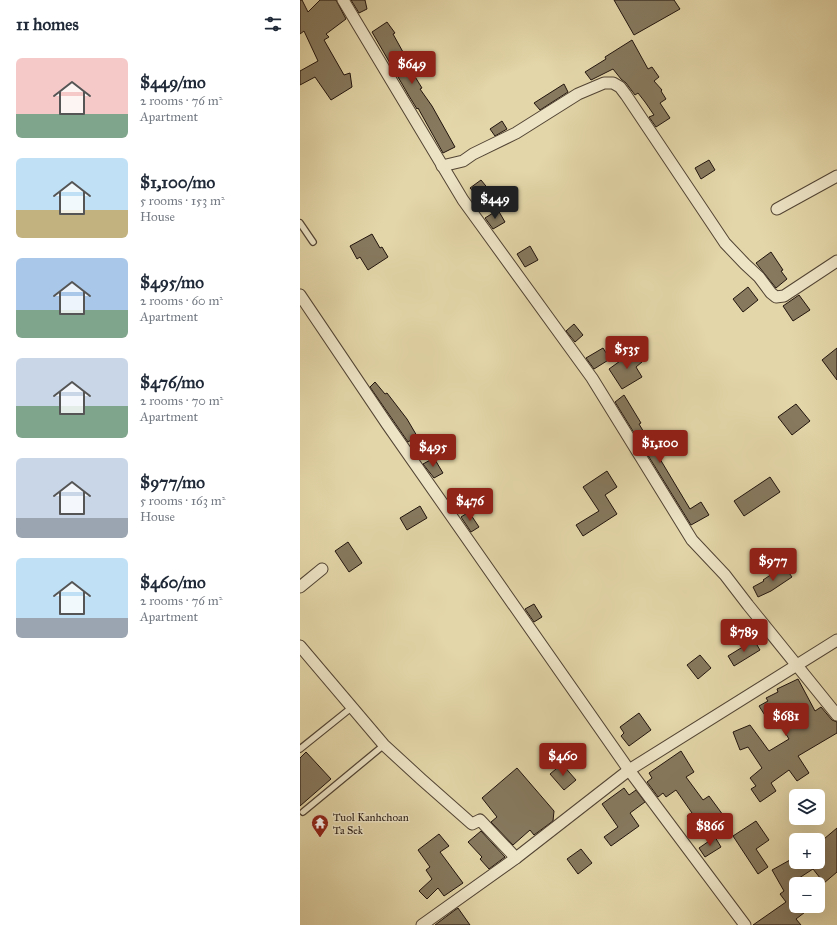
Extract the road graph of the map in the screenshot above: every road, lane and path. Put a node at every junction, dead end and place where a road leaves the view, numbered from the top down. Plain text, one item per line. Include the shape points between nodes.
1 (343, 0) edge
2 (442, 166) junction
3 (837, 176) edge
4 (776, 209) dead end
5 (300, 223) edge
6 (313, 242) dead end
7 (837, 261) edge
8 (300, 295) edge
9 (322, 569) dead end
10 (300, 587) edge
11 (837, 640) edge
12 (300, 646) edge
13 (797, 664) junction
14 (351, 708) junction
15 (837, 715) edge
16 (384, 745) junction
17 (300, 749) edge
18 (629, 770) junction
19 (303, 812) dead end
20 (516, 858) junction
21 (422, 925) edge
22 (745, 925) edge

1 - 2 street
2 - 7 street via 463,161 492,146 578,94 604,83 613,83 626,95 725,243 776,297 784,296
2 - 13 street via 463,200 592,378 692,540 726,575
3 - 4 street
5 - 6 lane
8 - 18 street
9 - 10 street
11 - 13 street
12 - 14 street
13 - 15 street
13 - 18 street
14 - 16 street
14 - 17 lane
16 - 19 lane
16 - 20 street via 472,824 480,820
18 - 20 street
18 - 22 street
20 - 21 street

